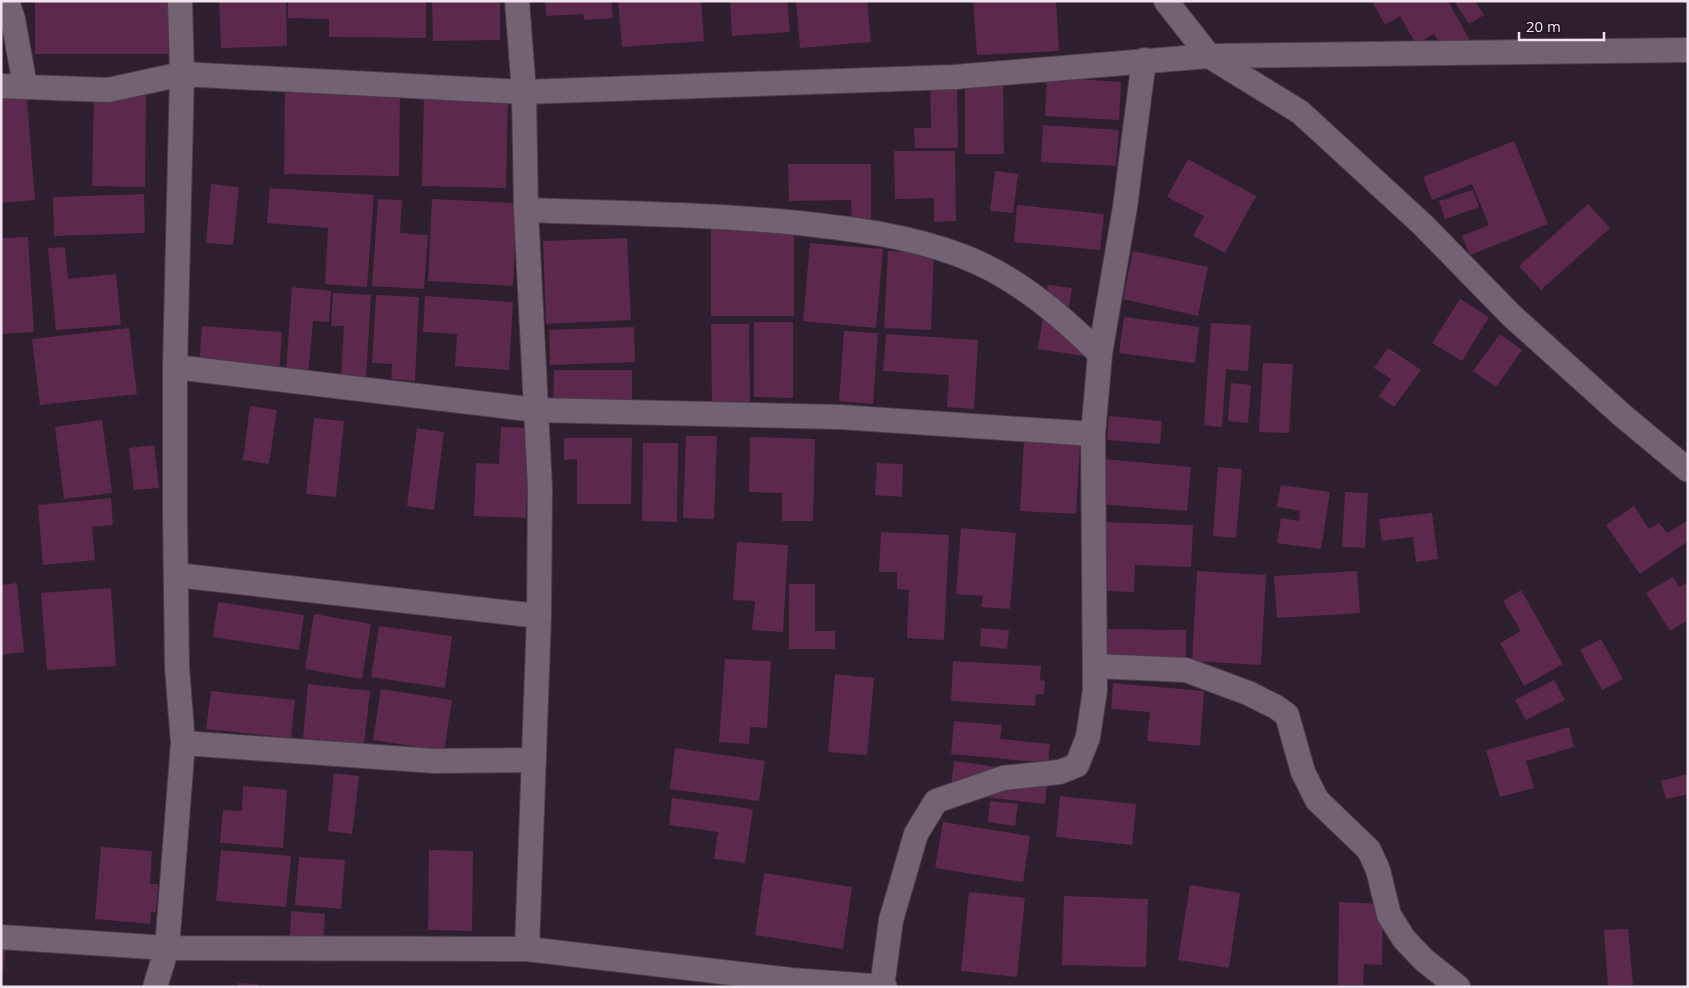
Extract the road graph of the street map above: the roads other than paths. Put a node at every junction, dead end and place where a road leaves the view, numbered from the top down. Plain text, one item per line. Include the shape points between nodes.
1 (8, 1) edge
2 (180, 1) edge
3 (517, 1) edge
4 (1166, 1) edge
5 (1688, 50) edge
6 (1209, 56) junction
7 (1144, 60) junction
8 (182, 74) junction
9 (1, 86) edge
10 (25, 86) junction
11 (524, 92) junction
12 (526, 210) junction
13 (1100, 354) junction
14 (175, 367) junction
15 (536, 410) junction
16 (1093, 434) junction
17 (1688, 470) edge
18 (176, 575) junction
19 (539, 616) junction
20 (1095, 666) junction
21 (183, 743) junction
22 (534, 760) junction
23 (1, 937) edge
24 (167, 948) junction
25 (527, 948) junction
26 (709, 978) edge
27 (155, 987) edge
28 (883, 987) edge
29 (1458, 987) edge

1 - 10 street
2 - 8 street
3 - 11 street
4 - 6 street
5 - 6 street
6 - 7 street
6 - 17 street via 1300,112 1422,224 1512,316 1622,416
7 - 11 street via 954,77
7 - 13 street via 1125,207
8 - 10 street via 108,90
8 - 11 street
8 - 14 street
9 - 10 street
11 - 12 street
12 - 13 street via 739,217 844,228 915,242 963,256 1013,282 1069,323
12 - 15 street
13 - 16 street
14 - 15 street
14 - 18 street
15 - 16 street via 840,417
15 - 19 street via 540,488
16 - 20 street
18 - 19 street
18 - 21 street via 177,667
19 - 22 street
20 - 28 street via 1088,737 1077,765 1060,772 1003,778 936,801 916,834 891,920
20 - 29 street via 1186,670 1248,693 1287,715 1303,772 1317,800 1369,850 1378,870 1389,915 1404,939
21 - 22 street via 434,761
21 - 24 street
22 - 25 street
23 - 24 street
24 - 25 street
24 - 27 street
25 - 26 street
26 - 28 street

